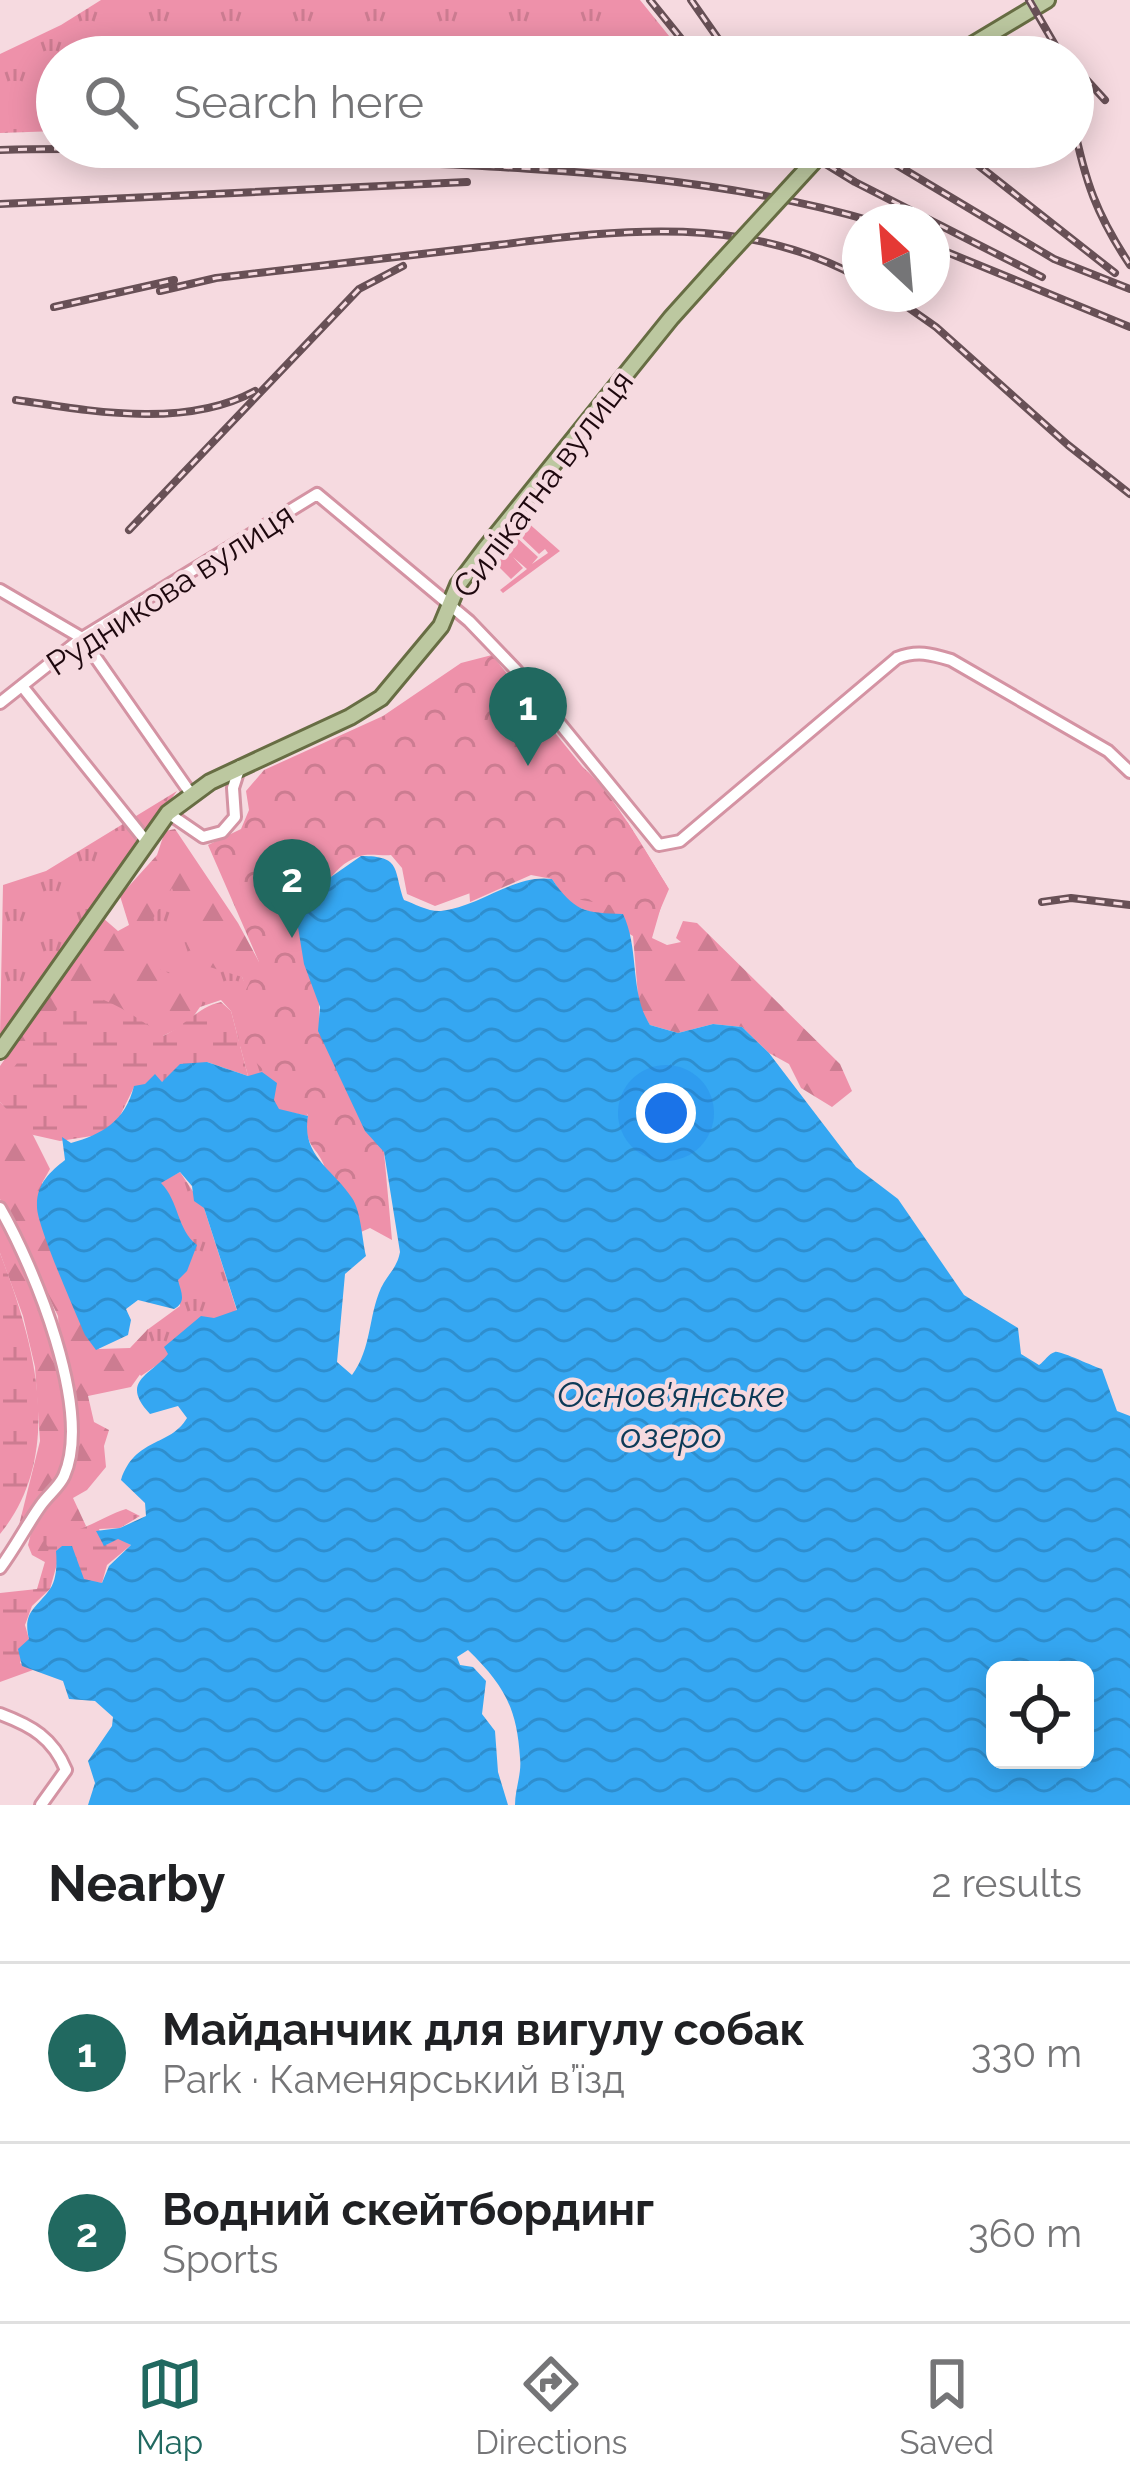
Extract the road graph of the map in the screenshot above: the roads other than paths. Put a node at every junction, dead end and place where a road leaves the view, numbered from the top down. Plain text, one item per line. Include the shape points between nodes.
1 (1047, 0) edge
2 (987, 36) edge
3 (807, 168) edge
4 (2, 594) edge
5 (451, 603) junction
6 (82, 638) junction
7 (22, 686) junction
8 (0, 703) edge
9 (240, 765) junction
10 (1130, 772) edge
11 (190, 794) junction
12 (168, 813) junction
13 (146, 841) junction
14 (0, 1051) edge
15 (0, 1208) edge
16 (0, 1568) edge
17 (0, 1714) edge
18 (41, 1805) edge

1 - 2 main road
3 - 5 main road, Силікатна вулиця, bridge via 671,318 485,549
4 - 6 street
5 - 6 street, Рудникова вулиця via 317,494
5 - 9 main road, Силікатна вулиця via 381,698
5 - 10 street via 659,845 680,841 910,653 951,660
6 - 7 street, Рудникова вулиця
6 - 11 street
7 - 8 street, Рудникова вулиця
7 - 13 street
9 - 11 main road, Силікатна вулиця
9 - 12 street via 235,817 222,832 203,836
11 - 12 main road, Силікатна вулиця
12 - 13 main road, Силікатна вулиця
13 - 14 main road, Силікатна вулиця
15 - 16 street via 37,1282 70,1405 62,1480
17 - 18 street via 43,1734 58,1751 66,1770

